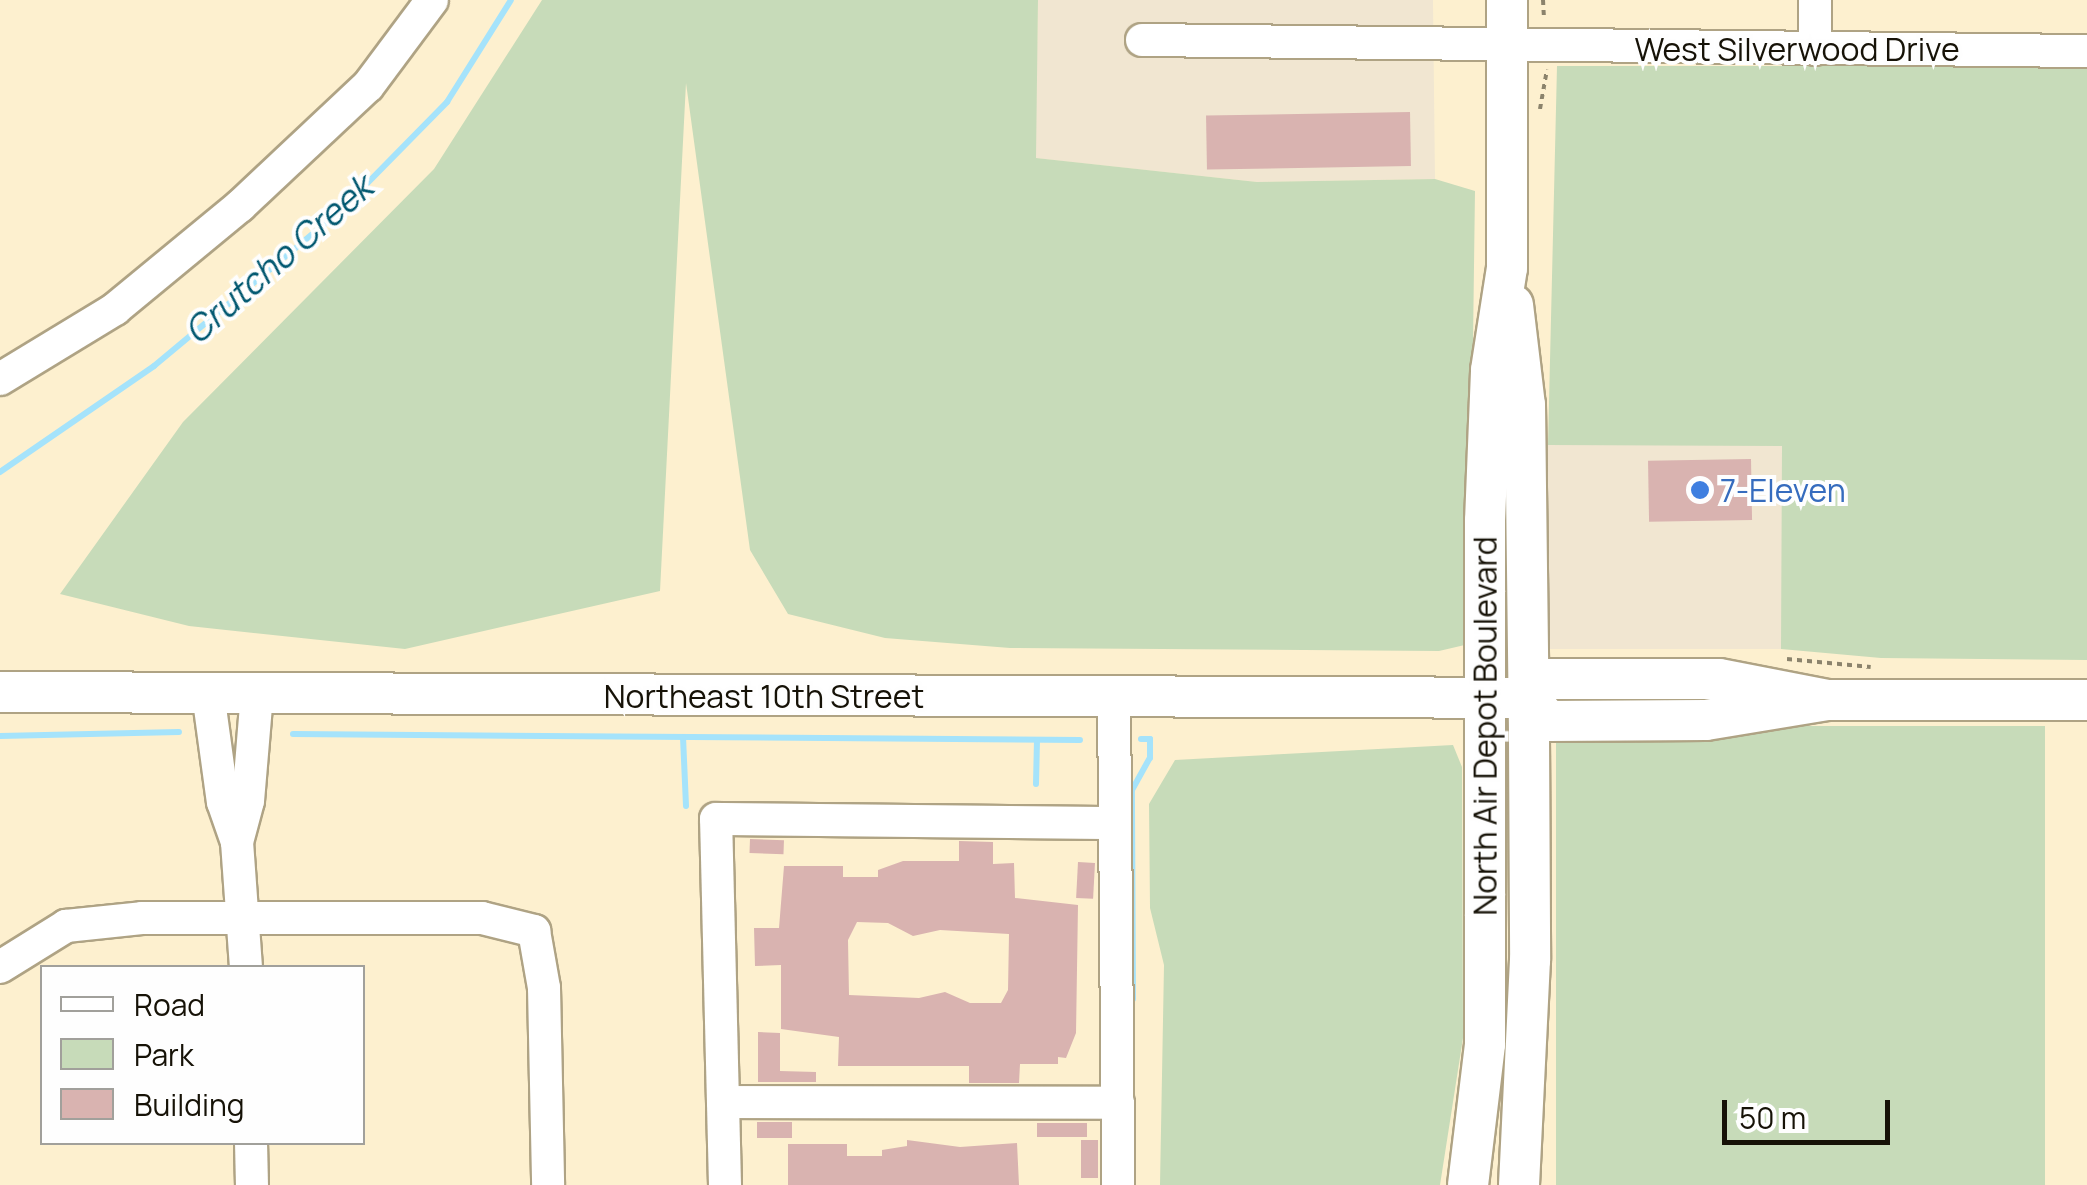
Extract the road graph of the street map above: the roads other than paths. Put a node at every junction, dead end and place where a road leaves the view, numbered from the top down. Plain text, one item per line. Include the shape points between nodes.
1 (432, 0) edge
2 (1507, 0) edge
3 (1815, 0) edge
4 (1142, 40) dead end
5 (1526, 46) junction
6 (1815, 49) junction
7 (2087, 51) edge
8 (1507, 268) junction
9 (0, 379) edge
10 (0, 692) edge
11 (208, 694) junction
12 (257, 694) junction
13 (1114, 698) junction
14 (1484, 698) junction
15 (1528, 698) junction
16 (2087, 700) edge
17 (1112, 823) junction
18 (237, 842) junction
19 (244, 916) junction
20 (246, 965) edge
21 (0, 966) edge
22 (723, 1102) junction
23 (1118, 1103) junction
24 (250, 1145) edge
25 (252, 1185) edge
26 (548, 1185) edge
27 (725, 1185) edge
28 (1118, 1185) edge
29 (1468, 1185) edge
30 (1519, 1185) edge

1 - 9 street via 368,86 240,206 115,309
2 - 5 main road, North Air Depot Boulevard
3 - 6 street
4 - 5 street, West Silverwood Drive
5 - 6 street, West Silverwood Drive
5 - 8 main road, North Air Depot Boulevard
6 - 7 street, West Silverwood Drive
8 - 14 main road, North Air Depot Boulevard via 1487,443
8 - 15 main road, North Air Depot Boulevard via 1525,406
10 - 11 main road, Northeast 10th Street
11 - 12 main road, Northeast 10th Street
11 - 18 street via 223,802
12 - 13 main road, Northeast 10th Street
12 - 18 street via 248,800
13 - 14 main road, Northeast 10th Street
13 - 17 street
14 - 15 main road, Northeast 10th Street
14 - 29 main road, North Air Depot Boulevard via 1485,1044
15 - 16 main road via 1548,721 1706,720 1827,700
15 - 30 main road, North Air Depot Boulevard via 1530,960
17 - 22 street via 716,819
17 - 23 street
18 - 19 street
19 - 20 street
19 - 21 street via 66,926
19 - 26 street via 482,918 534,931 544,988
22 - 23 street
22 - 27 street
23 - 28 street
24 - 25 street

